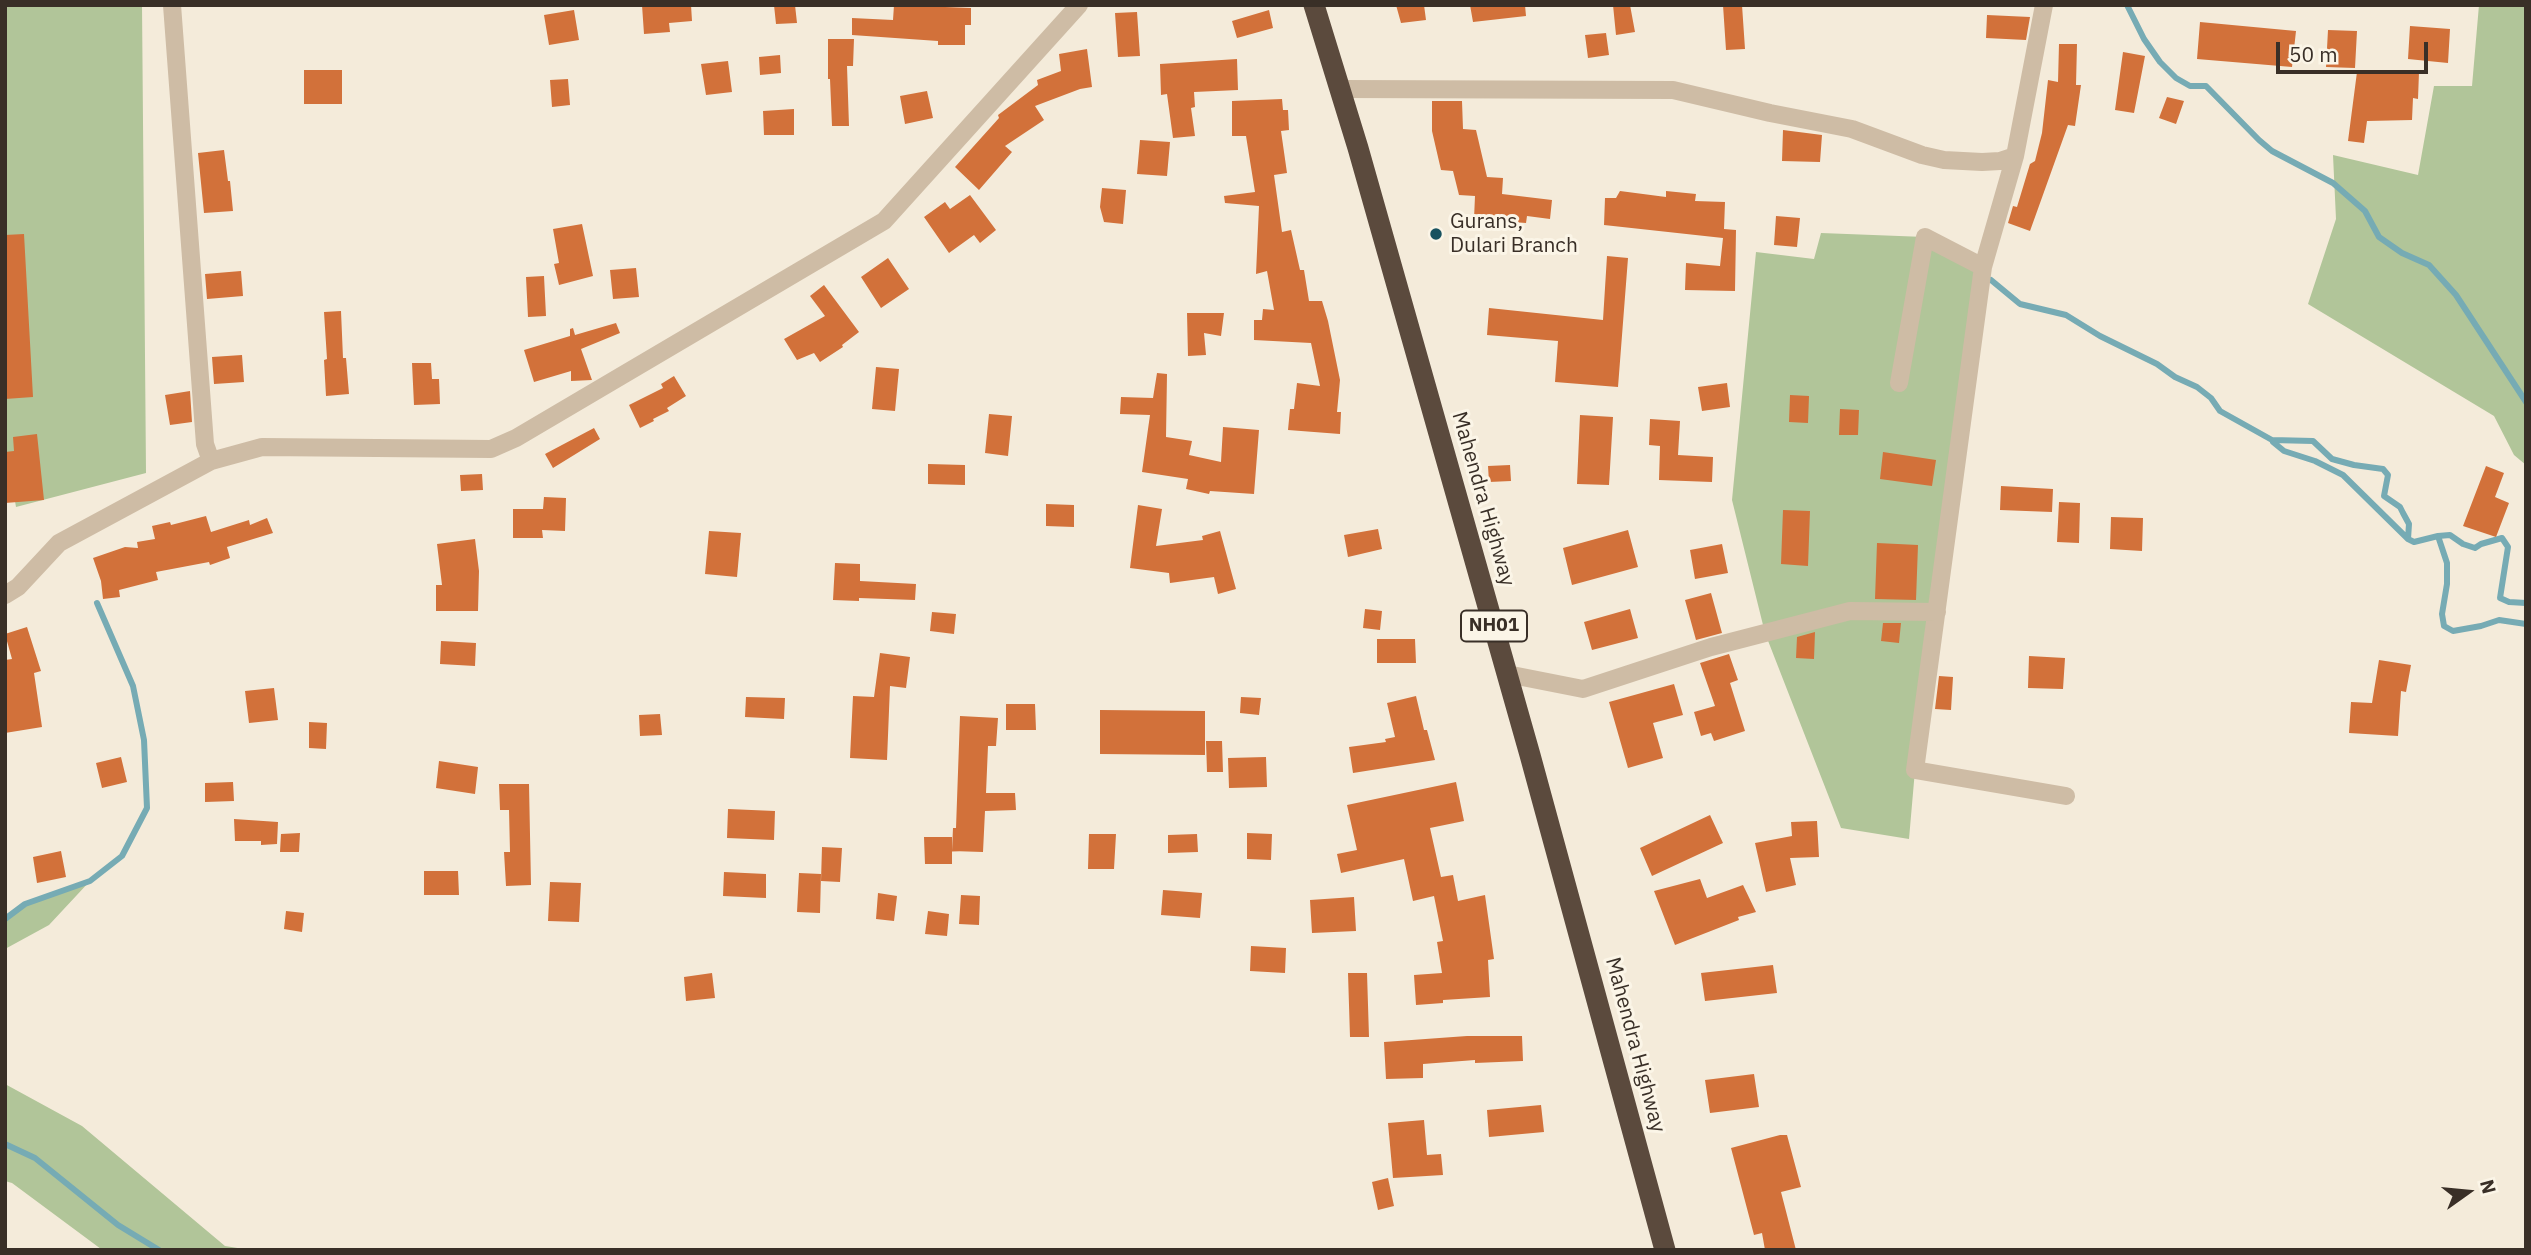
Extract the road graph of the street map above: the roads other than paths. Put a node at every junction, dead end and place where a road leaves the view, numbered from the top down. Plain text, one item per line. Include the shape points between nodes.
1 (172, 5) edge
2 (1079, 5) edge
3 (1314, 5) edge
4 (2044, 5) edge
5 (1340, 89) junction
6 (2015, 156) junction
7 (1983, 267) junction
8 (1899, 383) dead end
9 (211, 461) junction
10 (5, 595) edge
11 (1937, 612) junction
12 (1507, 674) junction
13 (2066, 796) dead end
14 (1665, 1250) edge

1 - 9 street via 205,444
2 - 9 street via 884,221 516,438 491,449 262,447
3 - 5 highway, Mahendra Highway / NH01
4 - 6 street
5 - 6 street via 1673,90 1852,129 1944,160 1983,162
5 - 12 highway, Mahendra Highway / NH01
6 - 7 street
7 - 8 street via 1925,237
7 - 11 street
9 - 10 street via 59,543
11 - 12 street via 1850,611 1711,647 1583,689
11 - 13 street via 1915,770
12 - 14 highway, Mahendra Highway / NH01

